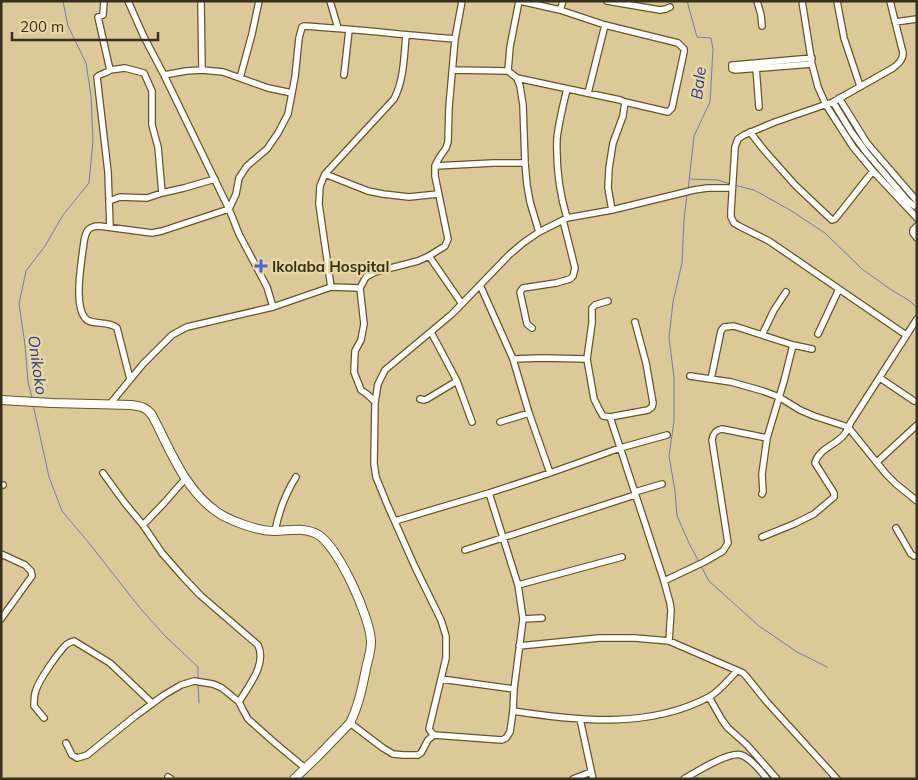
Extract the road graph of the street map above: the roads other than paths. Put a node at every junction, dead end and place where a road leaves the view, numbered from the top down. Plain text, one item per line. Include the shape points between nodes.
1 (104, 1) edge
2 (128, 1) edge
3 (201, 1) edge
4 (259, 1) edge
5 (330, 1) edge
6 (462, 1) edge
7 (520, 1) edge
8 (563, 1) edge
9 (607, 1) edge
10 (757, 1) edge
11 (802, 1) edge
12 (837, 1) edge
13 (890, 1) edge
14 (670, 7) dead end
15 (560, 10) junction
16 (917, 19) edge
17 (895, 22) junction
18 (605, 25) junction
19 (762, 26) dead end
20 (338, 28) junction
21 (349, 30) junction
22 (406, 35) junction
23 (455, 39) junction
24 (812, 61) junction
25 (110, 70) junction
26 (202, 70) junction
27 (453, 70) junction
28 (508, 71) junction
29 (164, 75) junction
30 (344, 75) dead end
31 (240, 78) junction
32 (517, 78) junction
33 (860, 86) junction
34 (566, 89) junction
35 (588, 92) junction
36 (292, 93) junction
37 (836, 100) junction
38 (625, 102) junction
39 (826, 105) junction
40 (759, 107) dead end
41 (750, 132) junction
42 (525, 163) junction
43 (435, 166) junction
44 (873, 171) junction
45 (325, 174) junction
46 (215, 179) junction
47 (732, 183) junction
48 (162, 193) junction
49 (438, 194) junction
50 (109, 201) junction
51 (917, 202) edge
52 (229, 209) junction
53 (612, 210) junction
54 (917, 218) edge
55 (565, 219) junction
56 (917, 226) edge
57 (110, 227) junction
58 (539, 232) junction
59 (917, 238) edge
60 (429, 256) junction
61 (480, 286) junction
62 (331, 287) junction
63 (360, 288) junction
64 (839, 289) junction
65 (786, 292) dead end
66 (608, 301) dead end
67 (462, 304) junction
68 (273, 307) junction
69 (917, 319) edge
70 (635, 322) dead end
71 (532, 328) dead end
72 (431, 332) junction
73 (818, 334) dead end
74 (762, 335) junction
75 (906, 335) junction
76 (793, 345) junction
77 (812, 349) dead end
78 (513, 359) junction
79 (587, 359) junction
80 (690, 376) dead end
81 (880, 378) junction
82 (130, 379) junction
83 (711, 379) junction
84 (457, 381) junction
85 (779, 397) junction
86 (420, 399) dead end
87 (1, 400) edge
88 (914, 401) dead end
89 (375, 402) junction
90 (110, 404) junction
91 (529, 413) junction
92 (610, 416) junction
93 (472, 422) dead end
94 (500, 422) dead end
95 (917, 425) edge
96 (848, 427) junction
97 (667, 435) dead end
98 (766, 438) junction
99 (620, 448) junction
100 (877, 462) junction
101 (103, 473) dead end
102 (550, 473) junction
103 (296, 478) dead end
104 (185, 479) junction
105 (662, 484) dead end
106 (489, 493) junction
107 (635, 494) junction
108 (762, 494) dead end
109 (916, 500) edge
110 (395, 521) junction
111 (143, 525) junction
112 (896, 528) dead end
113 (275, 531) junction
114 (502, 537) junction
115 (762, 537) dead end
116 (465, 550) dead end
117 (1, 554) edge
118 (917, 556) edge
119 (622, 557) dead end
120 (664, 581) junction
121 (518, 586) junction
122 (522, 618) junction
123 (542, 618) dead end
124 (1, 620) edge
125 (670, 641) junction
126 (519, 646) junction
127 (737, 671) junction
128 (441, 680) junction
129 (514, 689) junction
130 (709, 697) junction
131 (239, 702) junction
132 (152, 703) junction
133 (513, 711) junction
134 (44, 718) dead end
135 (580, 719) junction
136 (350, 723) junction
137 (434, 735) junction
138 (66, 743) dead end
139 (305, 768) junction
140 (591, 772) junction
141 (294, 779) edge
142 (573, 779) edge
143 (593, 779) edge
144 (684, 779) edge
145 (768, 779) edge
146 (777, 779) edge
147 (837, 779) edge

1 - 25 street via 102,15 98,17
2 - 29 street
3 - 26 street
4 - 31 street
5 - 20 street
6 - 23 street
7 - 15 street
7 - 28 street
8 - 15 street
9 - 14 street via 660,10
10 - 19 street
11 - 24 street
12 - 33 street via 844,38
13 - 17 street
15 - 18 street
16 - 17 street
17 - 33 street via 903,57 893,68
18 - 35 street
18 - 38 street via 678,43 684,49 671,110
20 - 21 street
20 - 36 street via 302,26
21 - 22 street
21 - 30 street
22 - 23 street
22 - 45 street via 399,90 394,99
23 - 27 street
24 - 39 street
24 - 40 street via 756,66
25 - 48 street via 125,68 144,73 152,91 152,125 158,147
25 - 50 street via 97,77
26 - 29 street
26 - 31 street
27 - 28 street
27 - 43 street via 448,142
28 - 32 street
29 - 46 street
31 - 36 street
32 - 34 street
32 - 42 street via 523,104
33 - 37 street
34 - 35 street
34 - 55 street via 557,152
35 - 38 street
36 - 52 street via 288,114 266,149 239,178
37 - 39 street
37 - 51 street
38 - 53 street via 609,168
39 - 41 street
39 - 44 street
41 - 44 street via 795,185 832,220
41 - 47 street via 738,139 735,147
42 - 43 street
42 - 58 street via 530,202
43 - 49 street
44 - 54 street
45 - 49 street via 383,194 409,197
45 - 62 street via 318,204
46 - 48 street
46 - 52 street
47 - 53 street
47 - 64 street via 731,217 734,223 768,241
48 - 50 street via 147,198 120,197
49 - 60 street via 448,239 445,246
50 - 57 street
52 - 57 street via 162,232
52 - 68 street via 267,287
53 - 55 street
55 - 58 street
55 - 71 street via 574,272 570,279 521,289 527,324
56 - 59 street via 912,234
57 - 82 street via 93,227 85,237 80,303 86,319 118,328
58 - 61 street via 509,255
60 - 63 street via 375,272 366,277
60 - 67 street
61 - 67 street
61 - 78 street
62 - 63 street
62 - 68 street
63 - 89 street via 364,324 355,351 354,372 361,390
64 - 73 street
64 - 75 street
65 - 74 street
66 - 79 street via 592,308
67 - 72 street
68 - 82 street via 187,327 172,335
69 - 75 street
70 - 92 street via 646,362 652,408
72 - 84 street
72 - 89 street via 385,370 378,384
74 - 76 street
74 - 83 street via 734,326 724,327
75 - 81 street
76 - 77 street
76 - 85 street
78 - 79 street
78 - 91 street
79 - 92 street via 594,399 603,416
80 - 83 street
81 - 88 street
81 - 96 street
82 - 90 street
83 - 85 street
84 - 86 street via 427,399
84 - 93 street
85 - 96 street via 800,410
85 - 98 street
87 - 90 main road
89 - 110 street via 376,477
90 - 104 main road via 142,406 148,410
91 - 94 street
91 - 102 street
92 - 99 street
95 - 100 street
96 - 100 street
96 - 115 street via 844,436 822,452 815,463 834,497 814,514
97 - 99 street
98 - 108 street
98 - 120 street via 722,429 713,434 728,543 722,551 704,562
99 - 102 street
99 - 107 street
100 - 109 street
101 - 111 street
102 - 106 street
103 - 113 street via 285,497
104 - 111 street
104 - 113 main road via 203,501 230,520
105 - 107 street
106 - 110 street
106 - 114 street
107 - 114 street
107 - 120 street
110 - 128 street via 444,628 446,658
111 - 131 street via 162,553 200,595 258,645 261,656 259,668
112 - 118 street via 911,554
113 - 136 main road via 303,529 319,534 336,553 366,618 371,640 369,656
114 - 116 street
114 - 121 street
117 - 124 street via 25,565 32,576
119 - 121 street
120 - 125 street via 671,610
121 - 122 street
122 - 123 street
122 - 126 street
125 - 126 street via 599,638
125 - 127 street
126 - 129 street
127 - 130 street
127 - 147 street via 746,676
128 - 129 street
128 - 137 street via 429,729
129 - 133 street
130 - 135 street via 650,717
130 - 146 street via 728,728
131 - 132 street via 222,688 194,682 181,685
131 - 139 street via 248,719
132 - 134 street via 110,663 74,641 62,649 36,689 34,706
132 - 138 street via 87,755 77,758
133 - 135 street
133 - 137 street via 510,732 502,740
135 - 140 street
136 - 137 street via 393,754 418,755
136 - 139 main road
139 - 141 main road
140 - 142 street
140 - 143 street
144 - 145 street via 724,757 739,754

